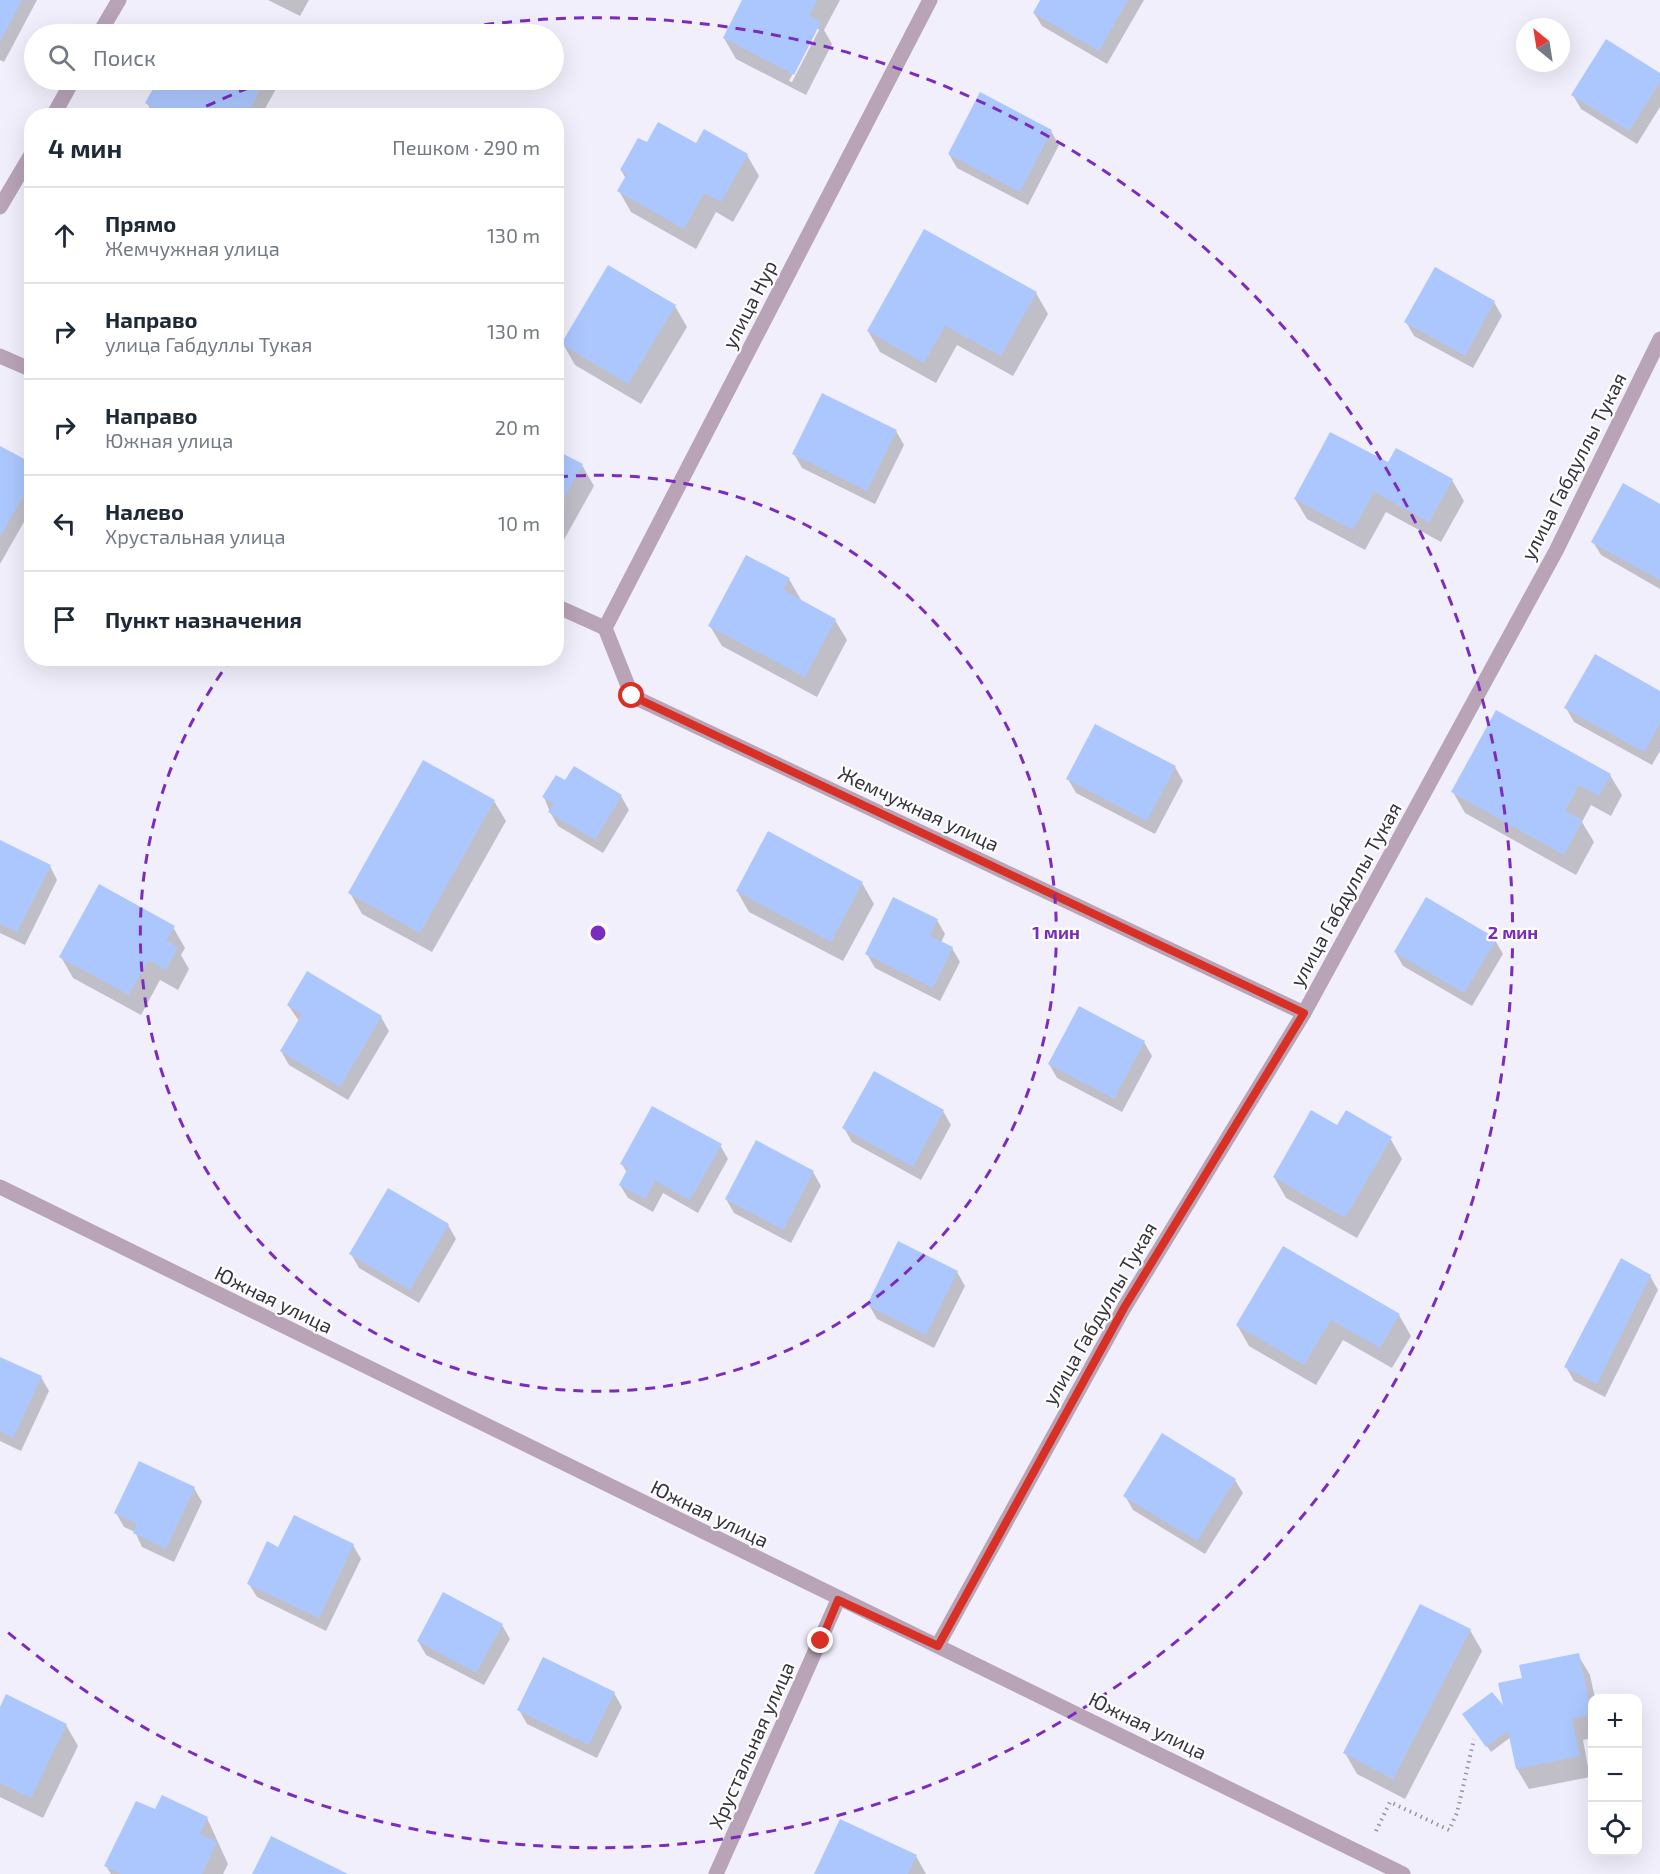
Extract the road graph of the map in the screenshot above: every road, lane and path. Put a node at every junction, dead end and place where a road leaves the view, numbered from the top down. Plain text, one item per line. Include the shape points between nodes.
1 (119, 0) edge
2 (930, 0) edge
3 (105, 24) edge
4 (68, 90) edge
5 (58, 108) edge
6 (24, 166) edge
7 (0, 207) edge
8 (1660, 339) edge
9 (0, 356) edge
10 (24, 366) edge
11 (564, 610) edge
12 (606, 628) junction
13 (1304, 1013) junction
14 (0, 1187) edge
15 (838, 1600) junction
16 (938, 1646) junction
17 (1474, 1739) dead end
18 (1364, 1855) junction
19 (716, 1874) edge
20 (1403, 1874) edge

1 - 3 street
2 - 12 street, улица Нур
4 - 5 street
6 - 7 street
8 - 13 street, улица Габдуллы Тукая via 1556,551
9 - 10 street
11 - 12 street
12 - 13 street, Жемчужная улица via 632,696
13 - 16 street, улица Габдуллы Тукая via 1124,1308
14 - 15 street, Южная улица
15 - 16 street, Южная улица
15 - 19 street, Хрустальная улица
16 - 18 street, Южная улица
17 - 18 path via 1457,1813 1449,1830 1390,1802
18 - 20 street, Южная улица

